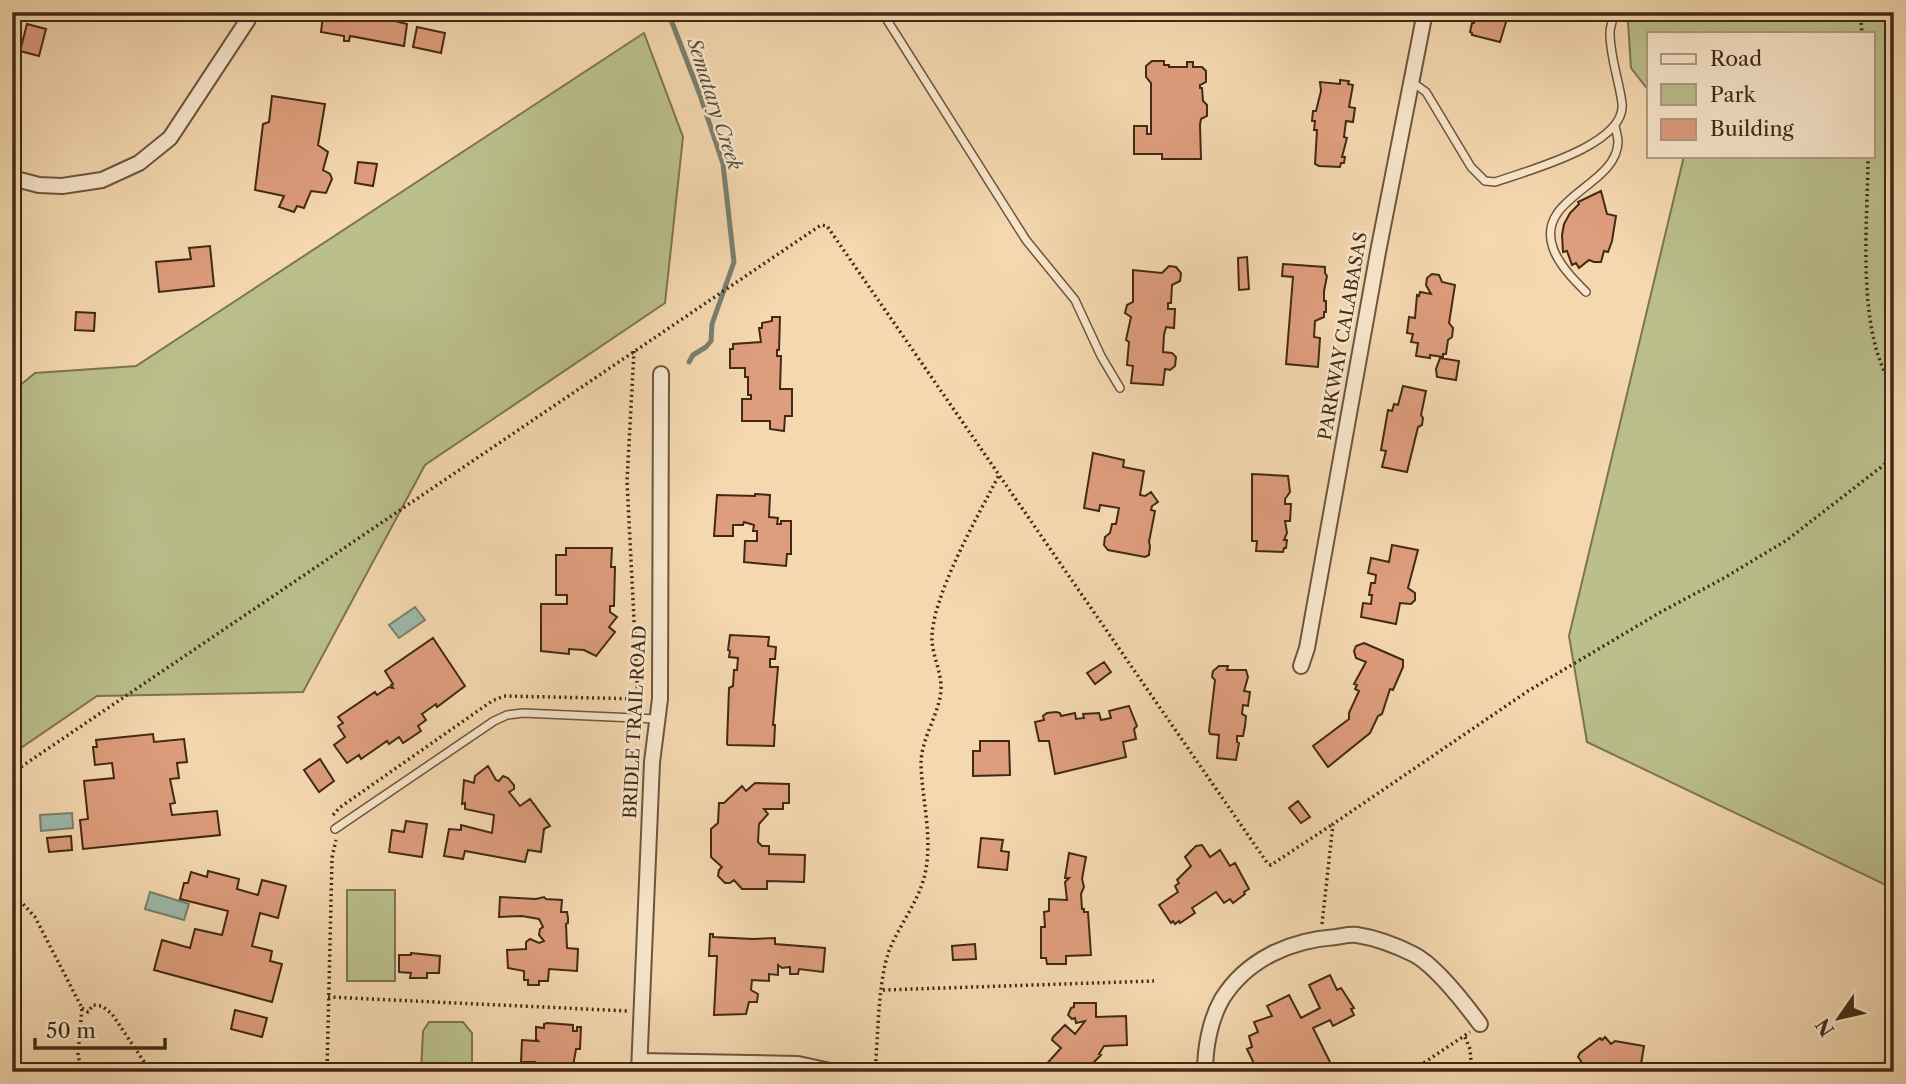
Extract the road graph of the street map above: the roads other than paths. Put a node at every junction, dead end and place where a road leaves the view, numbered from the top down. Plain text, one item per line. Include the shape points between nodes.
1 (251, 12) edge
2 (882, 12) edge
3 (1425, 12) edge
4 (1615, 12) edge
5 (1411, 82) junction
6 (1615, 126) junction
7 (12, 178) edge
8 (1586, 292) dead end
9 (661, 374) dead end
10 (1120, 388) dead end
11 (1301, 666) dead end
12 (657, 719) junction
13 (335, 829) road end
14 (1480, 1024) road end
15 (640, 1066) edge
16 (835, 1072) edge
17 (1205, 1072) edge

1 - 7 street via 170,138 139,163 102,180 62,186
2 - 10 lane via 1026,240 1075,300
3 - 5 street, PARKWAY CALABASAS
4 - 6 lane via 1610,33 1623,106
5 - 6 lane via 1426,92 1471,167 1485,181 1496,182 1570,155
5 - 11 street, PARKWAY CALABASAS
6 - 8 lane via 1618,145 1609,163 1562,206 1550,232 1553,249
9 - 12 street, BRIDLE TRAIL ROAD
12 - 13 lane via 507,715
12 - 15 street, BRIDLE TRAIL ROAD
14 - 17 street via 1458,995 1416,956 1356,935 1320,938 1288,945 1260,960 1237,981 1222,999 1211,1026
15 - 16 street via 798,1064

